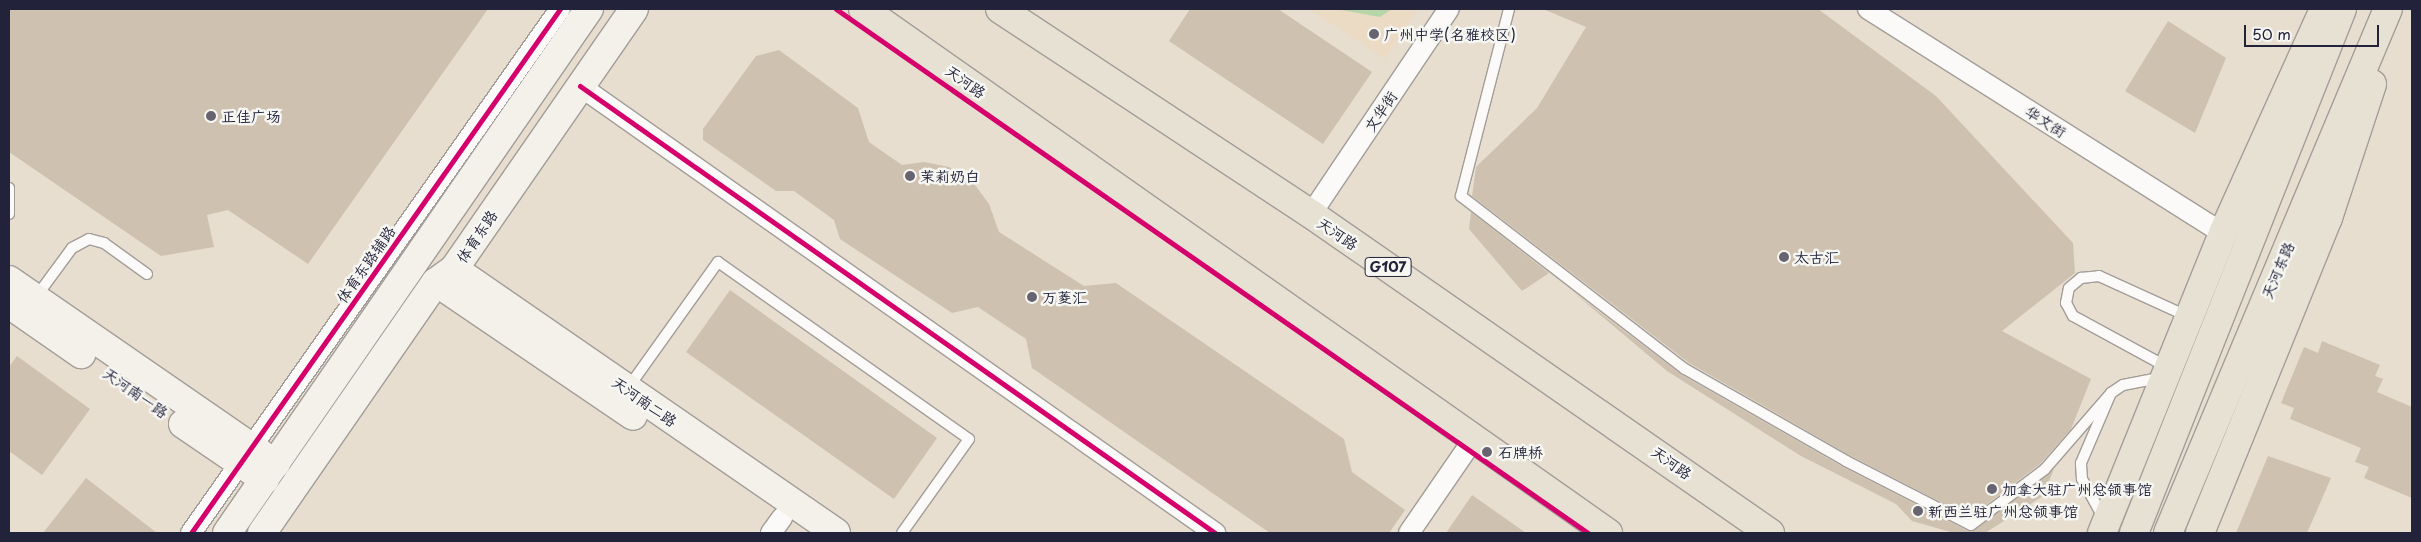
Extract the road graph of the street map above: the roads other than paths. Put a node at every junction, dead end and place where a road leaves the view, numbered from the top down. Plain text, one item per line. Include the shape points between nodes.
1 (560, 9) edge
2 (589, 9) edge
3 (634, 9) edge
4 (863, 9) edge
5 (1000, 9) edge
6 (1450, 9) edge
7 (1509, 9) edge
8 (1868, 9) edge
9 (2324, 9) edge
10 (2342, 9) edge
11 (2389, 9) edge
12 (580, 86) junction
13 (9, 188) edge
14 (9, 214) edge
15 (1311, 214) junction
16 (2224, 233) junction
17 (147, 274) dead end
18 (445, 276) junction
19 (9, 280) edge
20 (22, 306) edge
21 (2190, 317) junction
22 (2168, 372) junction
23 (2111, 393) junction
24 (622, 397) junction
25 (1473, 440) junction
26 (246, 456) junction
27 (270, 472) junction
28 (785, 528) edge
29 (2104, 528) edge
30 (265, 532) edge
31 (191, 533) edge
32 (227, 533) edge
33 (836, 533) edge
34 (902, 533) edge
35 (1215, 533) edge
36 (1409, 533) edge
37 (1608, 533) edge
38 (1770, 533) edge
39 (2134, 533) edge
40 (2168, 533) edge
41 (2200, 533) edge

1 - 26 street, 体育东路辅路
2 - 27 main road
3 - 12 main road, 体育东路
4 - 25 highway, 天河路
5 - 15 highway, 天河路 / G107
6 - 15 street, 文华街
7 - 23 lane via 1461,196 1685,369 1846,461 1971,525 2045,469
8 - 16 street, 华文街
9 - 16 highway
10 - 39 highway
11 - 40 highway, 天河东路
11 - 41 highway via 2343,177
12 - 18 main road, 体育东路
12 - 35 street
13 - 14 lane
15 - 38 highway, 天河路 / G107
16 - 21 highway
17 - 20 lane via 104,243 89,239 72,248
18 - 24 main road, 天河南二路
18 - 30 main road, 体育东路
19 - 20 main road, 天河南一路
20 - 26 main road, 天河南一路
21 - 22 highway
21 - 22 lane via 2099,276 2080,278 2069,288 2066,303 2073,316
22 - 23 lane via 2123,385
22 - 29 highway
23 - 29 lane via 2081,463 2082,479
24 - 28 main road, 天河南二路
24 - 33 main road, 天河南二路
24 - 34 lane via 718,262 969,439
25 - 36 street
25 - 37 highway, 天河路
26 - 27 main road, 天河南一路
26 - 31 street, 体育东路辅路
27 - 32 main road

